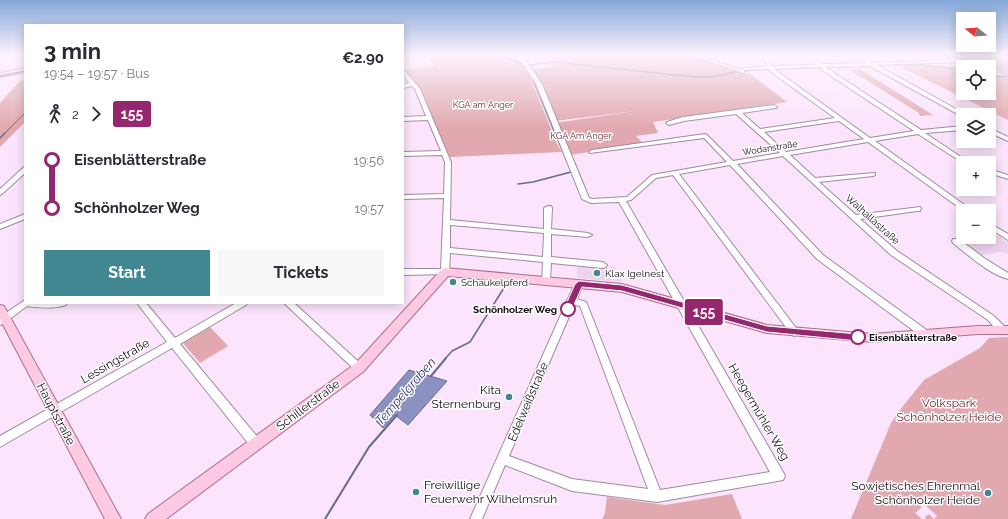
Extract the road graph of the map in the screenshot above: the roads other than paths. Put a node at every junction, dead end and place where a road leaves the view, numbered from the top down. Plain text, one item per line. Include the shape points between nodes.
1 (408, 78) edge
2 (535, 78) edge
3 (783, 78) edge
4 (837, 78) edge
5 (899, 78) edge
6 (413, 84) junction
7 (404, 86) edge
8 (774, 107) dead end
9 (956, 111) edge
10 (738, 112) junction
11 (430, 118) junction
12 (404, 119) edge
13 (840, 120) junction
14 (670, 123) dead end
15 (956, 129) edge
16 (760, 131) junction
17 (919, 132) junction
18 (996, 133) edge
19 (1008, 138) edge
20 (869, 140) junction
21 (592, 152) dead end
22 (445, 153) junction
23 (404, 154) edge
24 (786, 154) junction
25 (956, 156) edge
26 (732, 163) junction
27 (24, 170) edge
28 (675, 173) junction
29 (996, 173) edge
30 (873, 174) dead end
31 (1008, 177) edge
32 (815, 180) junction
33 (0, 193) edge
34 (447, 196) junction
35 (404, 197) edge
36 (622, 200) junction
37 (959, 204) edge
38 (548, 208) dead end
39 (918, 209) dead end
40 (24, 216) edge
41 (855, 217) junction
42 (446, 222) junction
43 (0, 227) edge
44 (996, 230) edge
45 (547, 231) junction
46 (588, 235) dead end
47 (1008, 238) edge
48 (959, 244) edge
49 (445, 250) junction
50 (546, 259) junction
51 (603, 265) dead end
52 (404, 272) edge
53 (445, 272) junction
54 (1008, 276) edge
55 (546, 281) junction
56 (579, 284) junction
57 (572, 301) junction
58 (24, 304) edge
59 (39, 304) edge
60 (56, 304) edge
61 (142, 304) edge
62 (241, 304) edge
63 (289, 304) edge
64 (683, 306) junction
65 (2, 316) edge
66 (1005, 330) edge
67 (794, 332) junction
68 (925, 334) junction
69 (174, 343) junction
70 (359, 368) junction
71 (54, 412) junction
72 (0, 442) edge
73 (256, 444) junction
74 (503, 459) junction
75 (657, 496) junction
76 (113, 519) edge
77 (153, 519) edge
78 (476, 519) edge

1 - 6 street
2 - 36 street via 586,199
3 - 13 street
4 - 17 street
5 - 9 street
6 - 7 street
6 - 11 street
8 - 10 street
10 - 14 street
10 - 16 street, Walhallastraße
11 - 12 street
11 - 22 street
13 - 16 street
13 - 20 street
15 - 17 street, Wodanstraße
16 - 24 street, Walhallastraße
17 - 20 street, Wodanstraße
17 - 25 street
18 - 19 street
20 - 24 street, Wodanstraße
20 - 37 street
21 - 26 street via 704,136
22 - 23 street
22 - 34 street via 448,162
24 - 26 street, Wodanstraße
24 - 32 street, Walhallastraße
26 - 28 street, Wodanstraße
26 - 68 street via 820,257
27 - 33 street
28 - 36 street, Wodanstraße via 654,176 629,199
28 - 67 street
29 - 31 street
30 - 32 street
32 - 41 street, Walhallastraße
34 - 35 street
34 - 42 street
36 - 64 street, Heegermühler Weg
38 - 45 street
39 - 41 street
40 - 43 street
41 - 66 street, Walhallastraße via 894,253 992,318
42 - 45 street
42 - 49 street
44 - 47 street
45 - 46 street
45 - 50 street
48 - 54 street via 972,255
49 - 50 street
49 - 53 street
50 - 51 street
50 - 55 street
52 - 53 street
53 - 55 main road
53 - 70 main road, Schillerstraße
55 - 56 main road
56 - 57 street, Edelweißstraße
56 - 64 main road via 622,288
57 - 74 street, Edelweißstraße
57 - 75 street via 583,304
58 - 65 street
59 - 60 street
61 - 69 street
62 - 69 street, Lessingstraße
63 - 70 street
64 - 67 main road via 767,329
64 - 75 street, Heegermühler Weg via 779,476
65 - 71 main road, Hauptstraße
66 - 68 main road
67 - 68 main road via 872,338
69 - 71 street, Lessingstraße
69 - 73 street
70 - 73 main road, Schillerstraße
71 - 72 street, Lessingstraße
71 - 76 main road, Hauptstraße
73 - 77 main road, Schillerstraße
74 - 75 street, Heegermühler Weg via 572,485
74 - 78 street, Edelweißstraße

